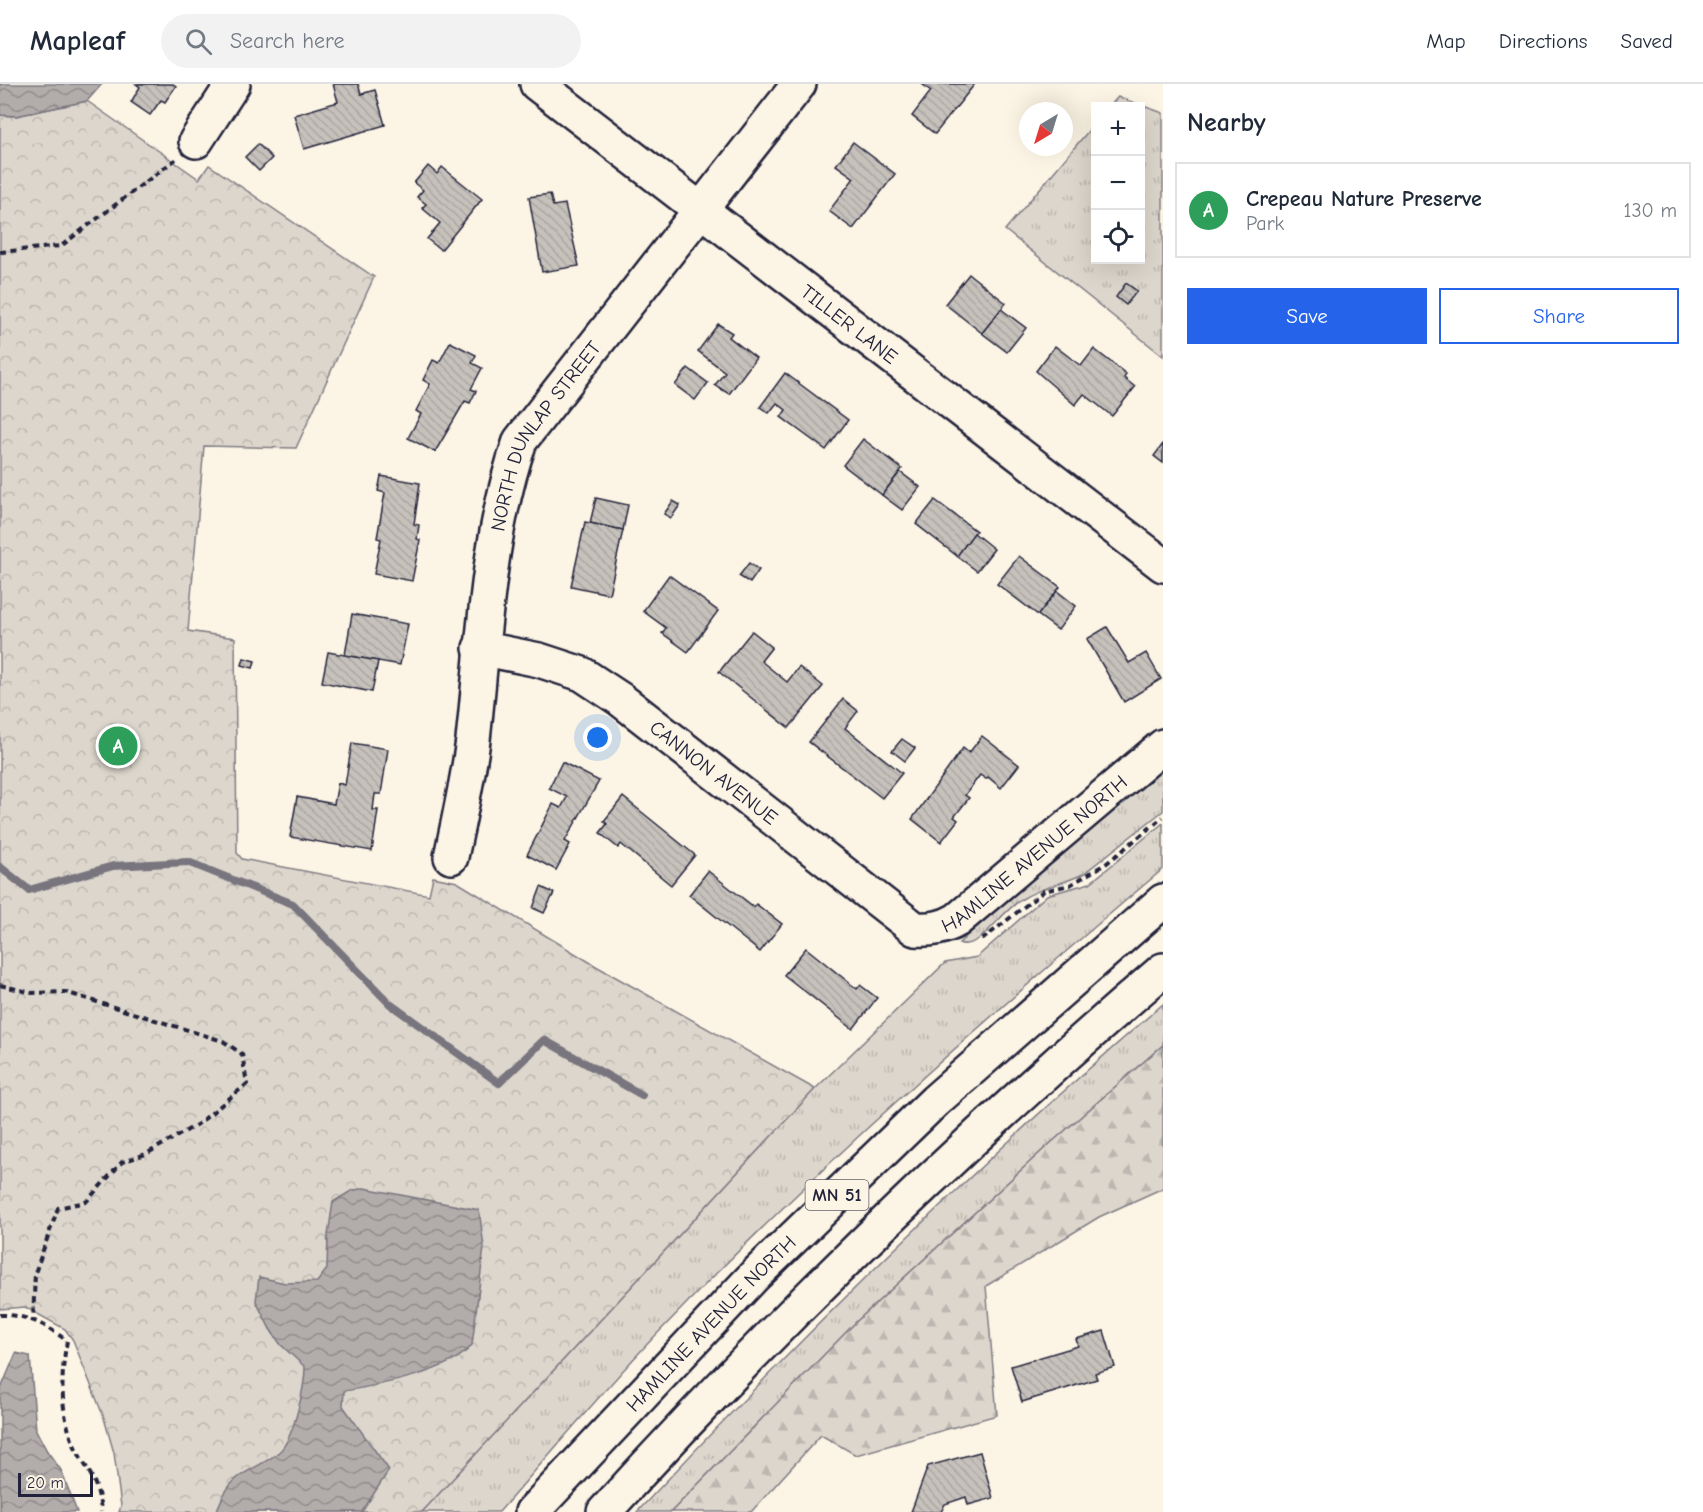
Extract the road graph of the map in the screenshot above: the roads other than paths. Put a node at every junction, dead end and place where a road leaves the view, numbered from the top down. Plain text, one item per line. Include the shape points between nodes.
1 (232, 84) edge
2 (537, 84) edge
3 (799, 84) edge
4 (196, 141) road end
5 (701, 209) junction
6 (1163, 565) edge
7 (480, 648) junction
8 (1163, 746) edge
9 (451, 857) dead end
10 (1163, 901) edge
11 (930, 930) joint
12 (1163, 970) edge
13 (532, 1512) edge
14 (604, 1512) edge

1 - 4 main road
2 - 5 main road, TILLER LANE
3 - 5 main road, NORTH DUNLAP STREET
5 - 6 main road, TILLER LANE
5 - 7 main road, NORTH DUNLAP STREET via 520,441 502,501
7 - 9 main road, NORTH DUNLAP STREET via 473,742
7 - 11 main road, CANNON AVENUE via 582,674 620,699 901,921 915,929
8 - 11 main road, HAMLINE AVENUE NORTH via 957,920
10 - 13 main road, HAMLINE AVENUE NORTH / MN 51 via 935,1101 806,1225 672,1360
12 - 14 main road, MN 51 via 912,1197 802,1304

